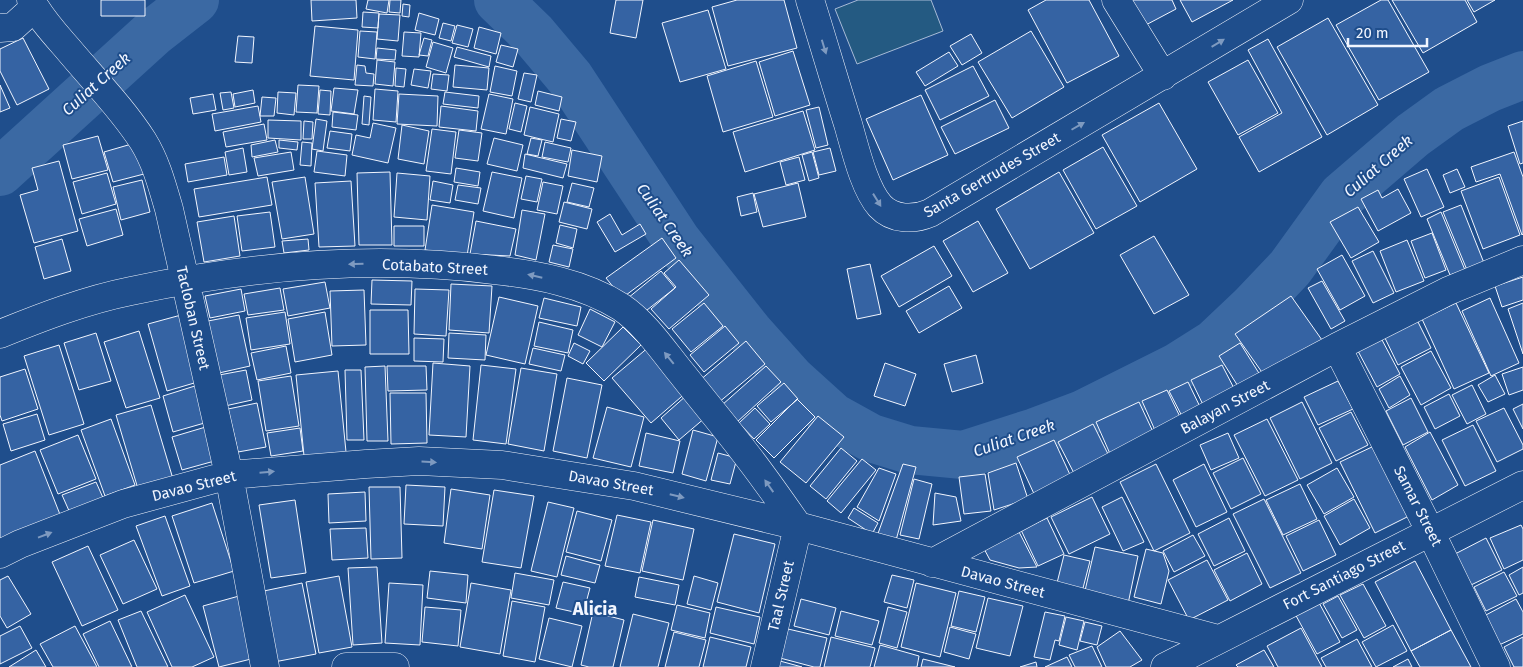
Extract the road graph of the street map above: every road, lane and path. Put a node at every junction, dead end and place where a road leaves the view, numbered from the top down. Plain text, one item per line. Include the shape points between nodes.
1 (810, 0) edge
2 (1116, 0) edge
3 (1289, 0) edge
4 (33, 4) edge
5 (0, 28) edge
6 (1163, 76) junction
7 (1523, 260) edge
8 (184, 282) junction
9 (0, 334) edge
10 (1337, 347) junction
11 (228, 475) junction
12 (1523, 485) edge
13 (798, 526) junction
14 (1430, 531) junction
15 (0, 554) edge
16 (932, 563) junction
17 (1218, 639) junction
18 (265, 667) edge
19 (346, 667) edge
20 (395, 667) edge
21 (765, 667) edge
22 (1165, 667) edge
23 (1496, 667) edge

1 -> 6 street, Santa Gertrudes Street via 864,178 880,206 902,217 918,218 930,213
2 - 6 street
6 -> 3 street, Santa Gertrudes Street
4 - 5 street via 12,27
4 - 8 street, Tacloban Street via 144,143 157,170 169,209
7 - 10 street, Balayan Street via 1448,291
8 - 9 street, Cotabato Street via 129,291 45,316
8 - 11 street, Tacloban Street
13 -> 8 street, Cotabato Street via 750,459 648,332 623,309 593,291 532,274 457,265 303,266
10 - 14 street, Samar Street
10 - 16 street, Balayan Street
11 -> 13 street, Davao Street via 420,461 502,466 634,486
15 -> 11 street, Davao Street via 123,504
11 - 18 street, Tacloban Street
12 - 14 street, Fort Santiago Street
13 - 16 street, Davao Street
13 - 21 street, Taal Street
14 - 17 street, Fort Santiago Street
14 - 23 street, Samar Street
16 - 17 street, Davao Street
17 - 22 street, Fort Santiago Street
19 - 20 street

